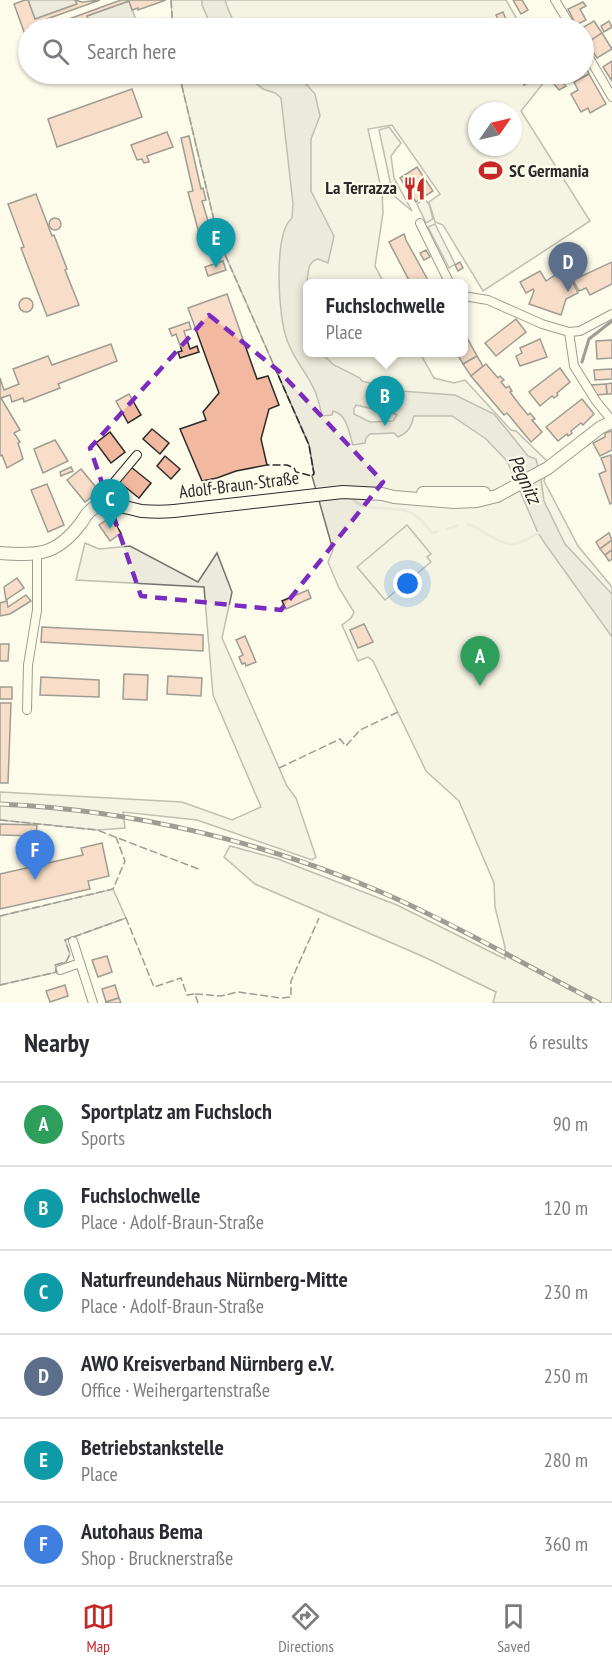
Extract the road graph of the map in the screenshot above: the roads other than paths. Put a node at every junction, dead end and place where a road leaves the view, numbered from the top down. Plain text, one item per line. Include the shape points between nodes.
1 (555, 0) edge
2 (566, 18) edge
3 (594, 66) edge
4 (612, 97) edge
5 (420, 223) dead end
6 (448, 279) edge
7 (468, 297) edge
8 (612, 314) edge
9 (569, 332) junction
10 (612, 421) edge
11 (137, 455) dead end
12 (101, 505) junction
13 (0, 553) edge
14 (37, 554) junction
15 (27, 710) dead end
16 (73, 941) dead end
17 (80, 963) junction
18 (60, 970) dead end
19 (93, 1003) edge

1 - 2 street
3 - 4 street
5 - 6 street
7 - 9 street via 488,300
8 - 9 street via 580,331
9 - 10 street via 574,366
10 - 12 main road, Adolf-Braun-Straße via 541,472 508,488 478,493 323,493 174,512
11 - 12 street via 105,493
12 - 14 main road via 89,512 63,543
13 - 14 main road
14 - 15 street via 37,610 28,665
16 - 17 street
17 - 18 street
17 - 19 street

